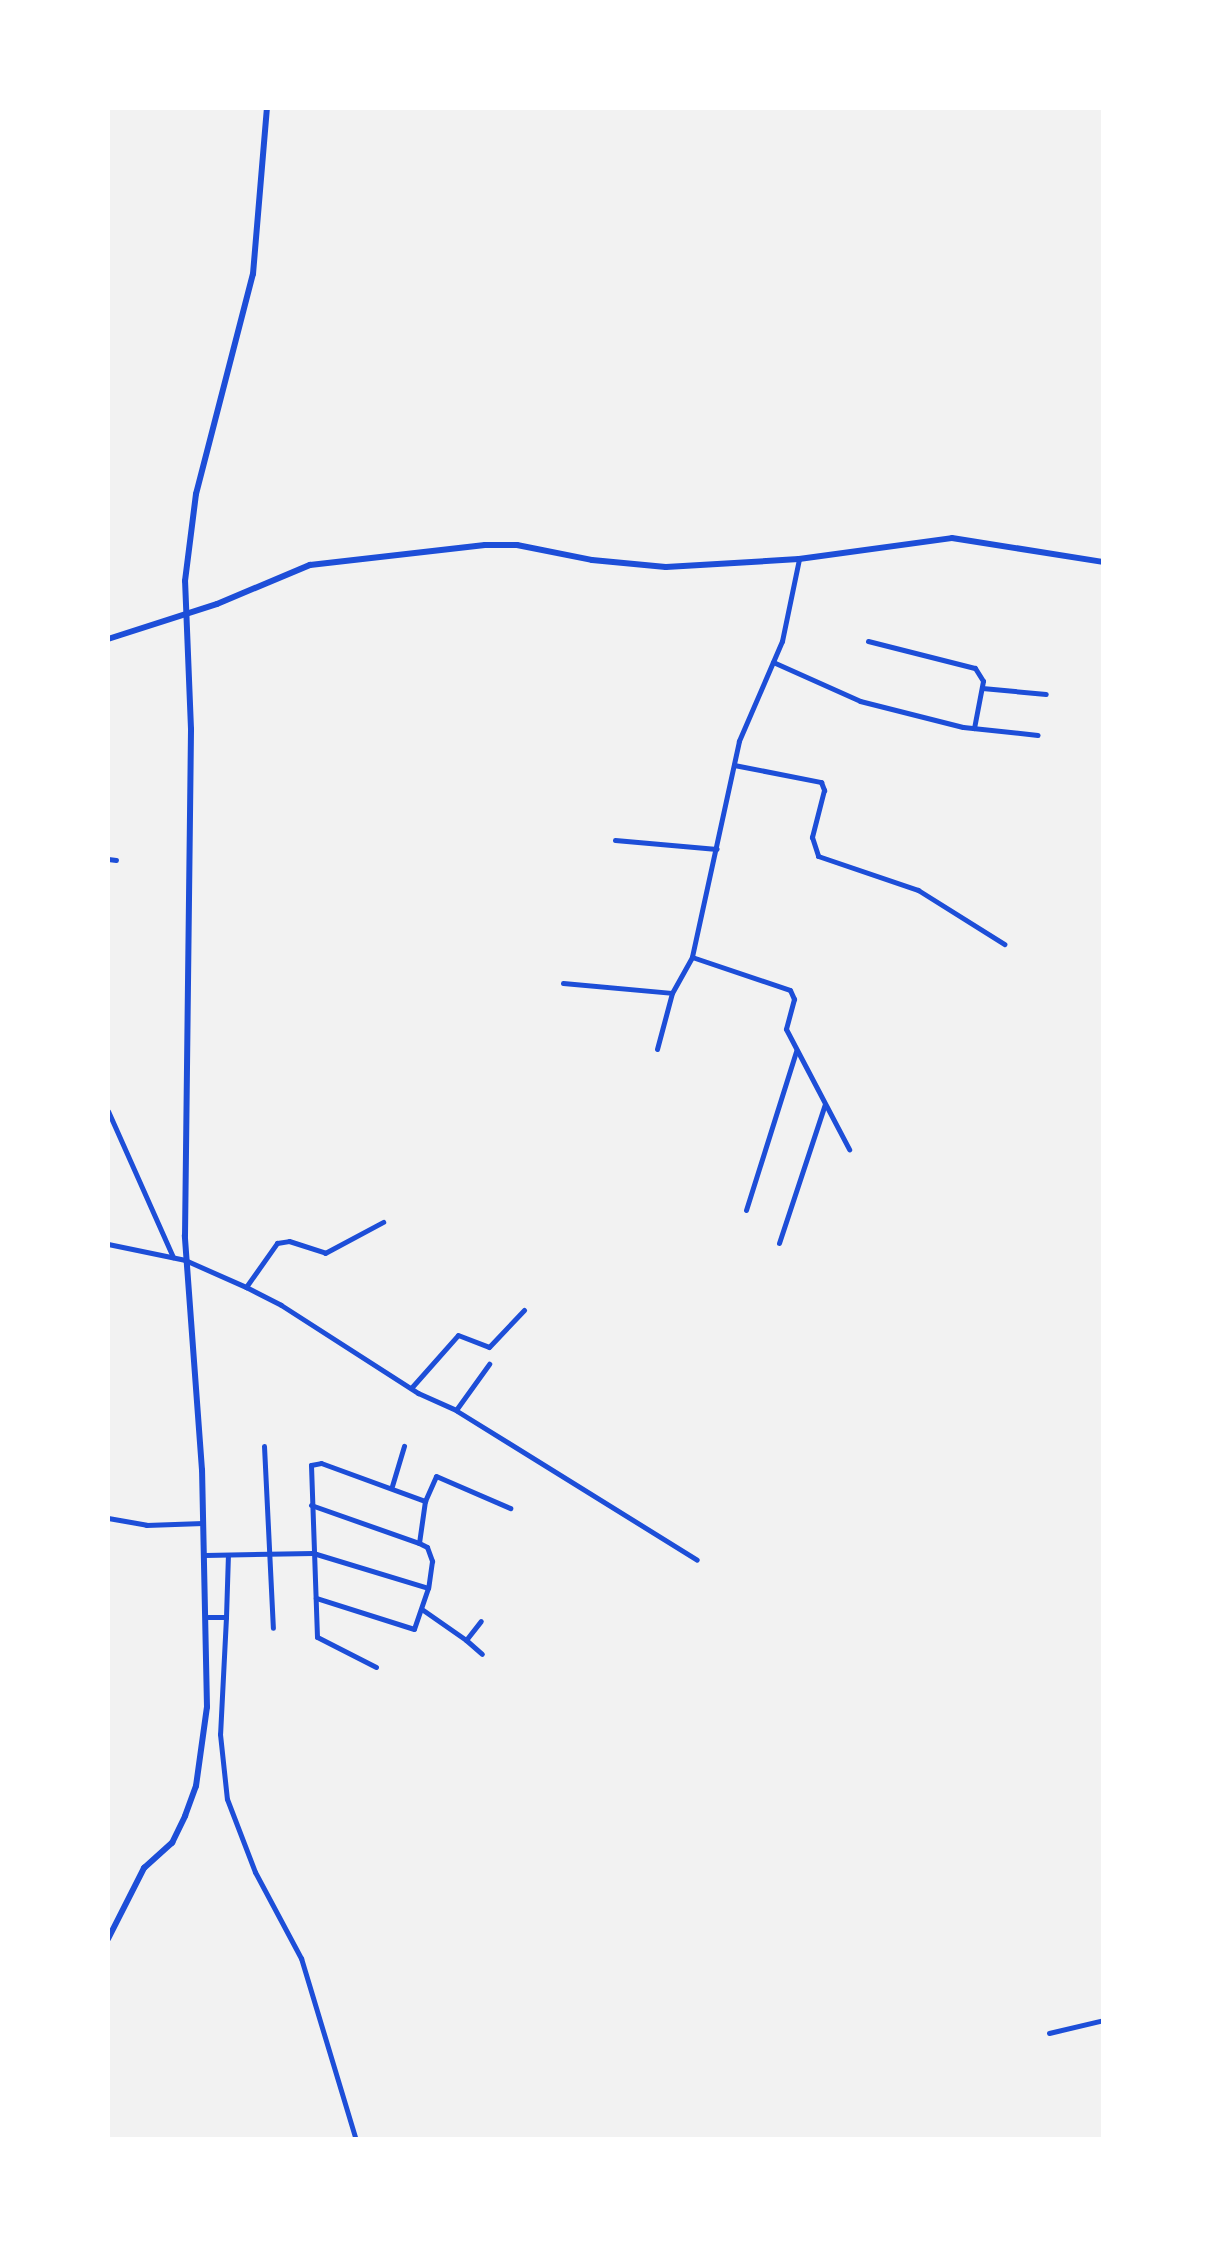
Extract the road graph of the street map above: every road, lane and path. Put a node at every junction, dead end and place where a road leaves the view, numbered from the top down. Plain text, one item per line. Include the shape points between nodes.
1 (267, 108) edge
2 (799, 559) junction
3 (1104, 562) edge
4 (187, 613) junction
5 (108, 639) edge
6 (868, 641) dead end
7 (773, 662) junction
8 (982, 688) junction
9 (1046, 694) dead end
10 (974, 728) junction
11 (1038, 735) dead end
12 (734, 766) junction
13 (614, 840) dead end
14 (717, 849) junction
15 (108, 860) edge
16 (116, 860) dead end
17 (1004, 944) dead end
18 (692, 958) junction
19 (563, 984) dead end
20 (672, 993) junction
21 (656, 1049) dead end
22 (796, 1051) junction
23 (825, 1104) junction
24 (108, 1110) edge
25 (849, 1149) dead end
26 (746, 1210) dead end
27 (384, 1222) dead end
28 (778, 1243) dead end
29 (108, 1244) edge
30 (173, 1256) junction
31 (186, 1260) junction
32 (246, 1287) junction
33 (524, 1310) dead end
34 (488, 1364) dead end
35 (411, 1388) junction
36 (456, 1410) junction
37 (264, 1446) dead end
38 (404, 1446) dead end
39 (391, 1486) junction
40 (425, 1501) junction
41 (312, 1504) junction
42 (510, 1508) dead end
43 (108, 1518) edge
44 (203, 1524) junction
45 (419, 1542) junction
46 (270, 1553) junction
47 (313, 1553) junction
48 (228, 1554) junction
49 (205, 1555) junction
50 (696, 1560) dead end
51 (428, 1588) junction
52 (315, 1598) junction
53 (422, 1610) junction
54 (208, 1617) junction
55 (226, 1618) junction
56 (481, 1622) dead end
57 (273, 1628) dead end
58 (466, 1640) junction
59 (482, 1654) dead end
60 (376, 1667) dead end
61 (108, 1939) edge
62 (1104, 2020) edge
63 (1049, 2032) dead end
64 (356, 2140) edge

1 - 4 street via 253,274 196,494
2 - 3 street via 952,538
2 - 4 street via 642,566 485,545 321,563
2 - 7 street
4 - 5 street
4 - 31 street
6 - 8 street via 975,668
7 - 10 street via 860,701
7 - 12 street via 746,719
8 - 9 street
8 - 10 street
10 - 11 street
12 - 14 street
12 - 17 street via 821,782 812,837 818,856 918,890
13 - 14 street
14 - 18 street
15 - 16 street
18 - 20 street
18 - 22 street via 790,990 794,999 785,1026
19 - 20 street
20 - 21 street
22 - 23 street
22 - 26 street
23 - 25 street
23 - 28 street
24 - 30 street
27 - 32 street via 325,1253 277,1243
29 - 30 street
30 - 31 street
31 - 32 street
31 - 44 street
32 - 35 street
33 - 35 street via 489,1347 458,1335
34 - 36 street
35 - 36 street
36 - 50 street
37 - 46 street
38 - 39 street
39 - 40 street
39 - 41 street via 314,1462
40 - 42 street via 440,1475
40 - 45 street
41 - 45 street
41 - 47 street
43 - 44 street
44 - 49 street
45 - 51 street via 430,1553
46 - 47 street
46 - 48 street
46 - 57 street
47 - 51 street
47 - 52 street
48 - 49 street
48 - 55 street
49 - 54 street
51 - 53 street
52 - 53 street via 411,1629
52 - 60 street via 319,1641
53 - 58 street
54 - 55 street
54 - 61 street via 208,1707 196,1786 172,1843 144,1868
55 - 64 street via 220,1734 228,1799 255,1872 301,1958
56 - 58 street
58 - 59 street
62 - 63 street

